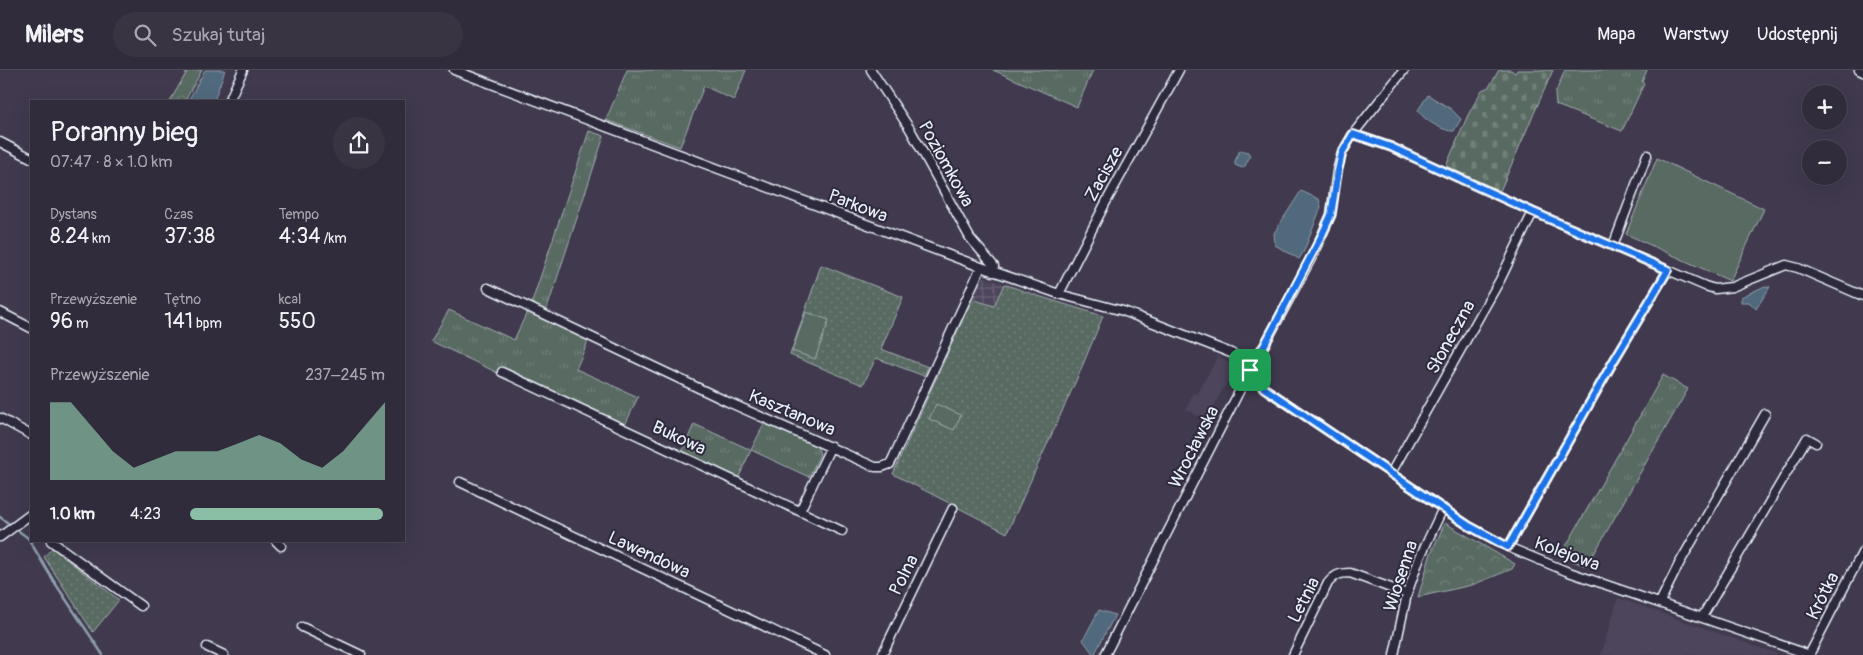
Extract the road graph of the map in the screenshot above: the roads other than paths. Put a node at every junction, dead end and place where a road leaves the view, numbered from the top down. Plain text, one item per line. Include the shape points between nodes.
1 (244, 70) edge
2 (454, 70) edge
3 (871, 70) edge
4 (1179, 70) edge
5 (1404, 70) edge
6 (1859, 70) edge
7 (1863, 72) edge
8 (229, 100) edge
9 (1353, 134) junction
10 (0, 142) edge
11 (1648, 155) dead end
12 (30, 157) edge
13 (1533, 212) junction
14 (1614, 246) junction
15 (980, 267) junction
16 (1668, 270) junction
17 (993, 272) junction
18 (488, 288) dead end
19 (1059, 294) junction
20 (1863, 296) edge
21 (0, 312) edge
22 (30, 327) edge
23 (1250, 370) junction
24 (502, 372) dead end
25 (1765, 414) dead end
26 (0, 418) edge
27 (30, 434) edge
28 (1816, 443) dead end
29 (831, 446) junction
30 (1391, 474) junction
31 (460, 482) dead end
32 (953, 508) dead end
33 (1442, 508) junction
34 (800, 511) junction
35 (28, 516) edge
36 (842, 531) dead end
37 (0, 537) edge
38 (52, 542) edge
39 (1508, 547) junction
40 (1863, 551) edge
41 (1408, 594) junction
42 (1660, 602) junction
43 (142, 606) dead end
44 (1702, 617) junction
45 (302, 627) dead end
46 (207, 647) dead end
47 (224, 655) edge
48 (361, 655) edge
49 (825, 655) edge
50 (882, 655) edge
51 (1105, 655) edge
52 (1293, 655) edge
53 (1394, 655) edge
54 (1809, 655) edge

1 - 8 street
2 - 15 street, Parkowa
3 - 17 street, Poziomkowa via 910,129 970,238 994,266
4 - 19 street, Zacisze
5 - 9 street, Wrocławska
6 - 7 street
9 - 13 street via 1391,147
9 - 23 street, Wrocławska via 1342,153 1331,215
10 - 12 street
11 - 14 street
13 - 14 street
13 - 30 street, Słoneczna via 1500,280
14 - 16 street
15 - 17 street, Parkowa
15 - 29 street, Kasztanowa via 890,464 876,467
16 - 20 street via 1705,286 1723,289 1786,265
16 - 39 street
17 - 19 street, Parkowa
18 - 29 street, Kasztanowa via 728,402
19 - 23 street, Parkowa via 1123,312 1225,350 1237,356
21 - 22 street
23 - 30 street, Kolejowa via 1264,388
23 - 51 street, Wrocławska
24 - 34 street, Bukowa
25 - 42 street
26 - 27 street
28 - 44 street via 1807,438
29 - 34 street
30 - 33 street, Kolejowa
31 - 49 street, Lawendowa
32 - 50 street, Polna
33 - 39 street, Kolejowa
33 - 41 street, Wiosenna
34 - 36 street, Bukowa
35 - 37 street
38 - 43 street
39 - 42 street, Kolejowa via 1566,571
40 - 54 street, Krótka
41 - 52 street, Letnia via 1350,573 1335,575
41 - 53 street, Wiosenna
42 - 44 street, Kolejowa
44 - 54 street, Kolejowa
45 - 48 street
46 - 47 street

